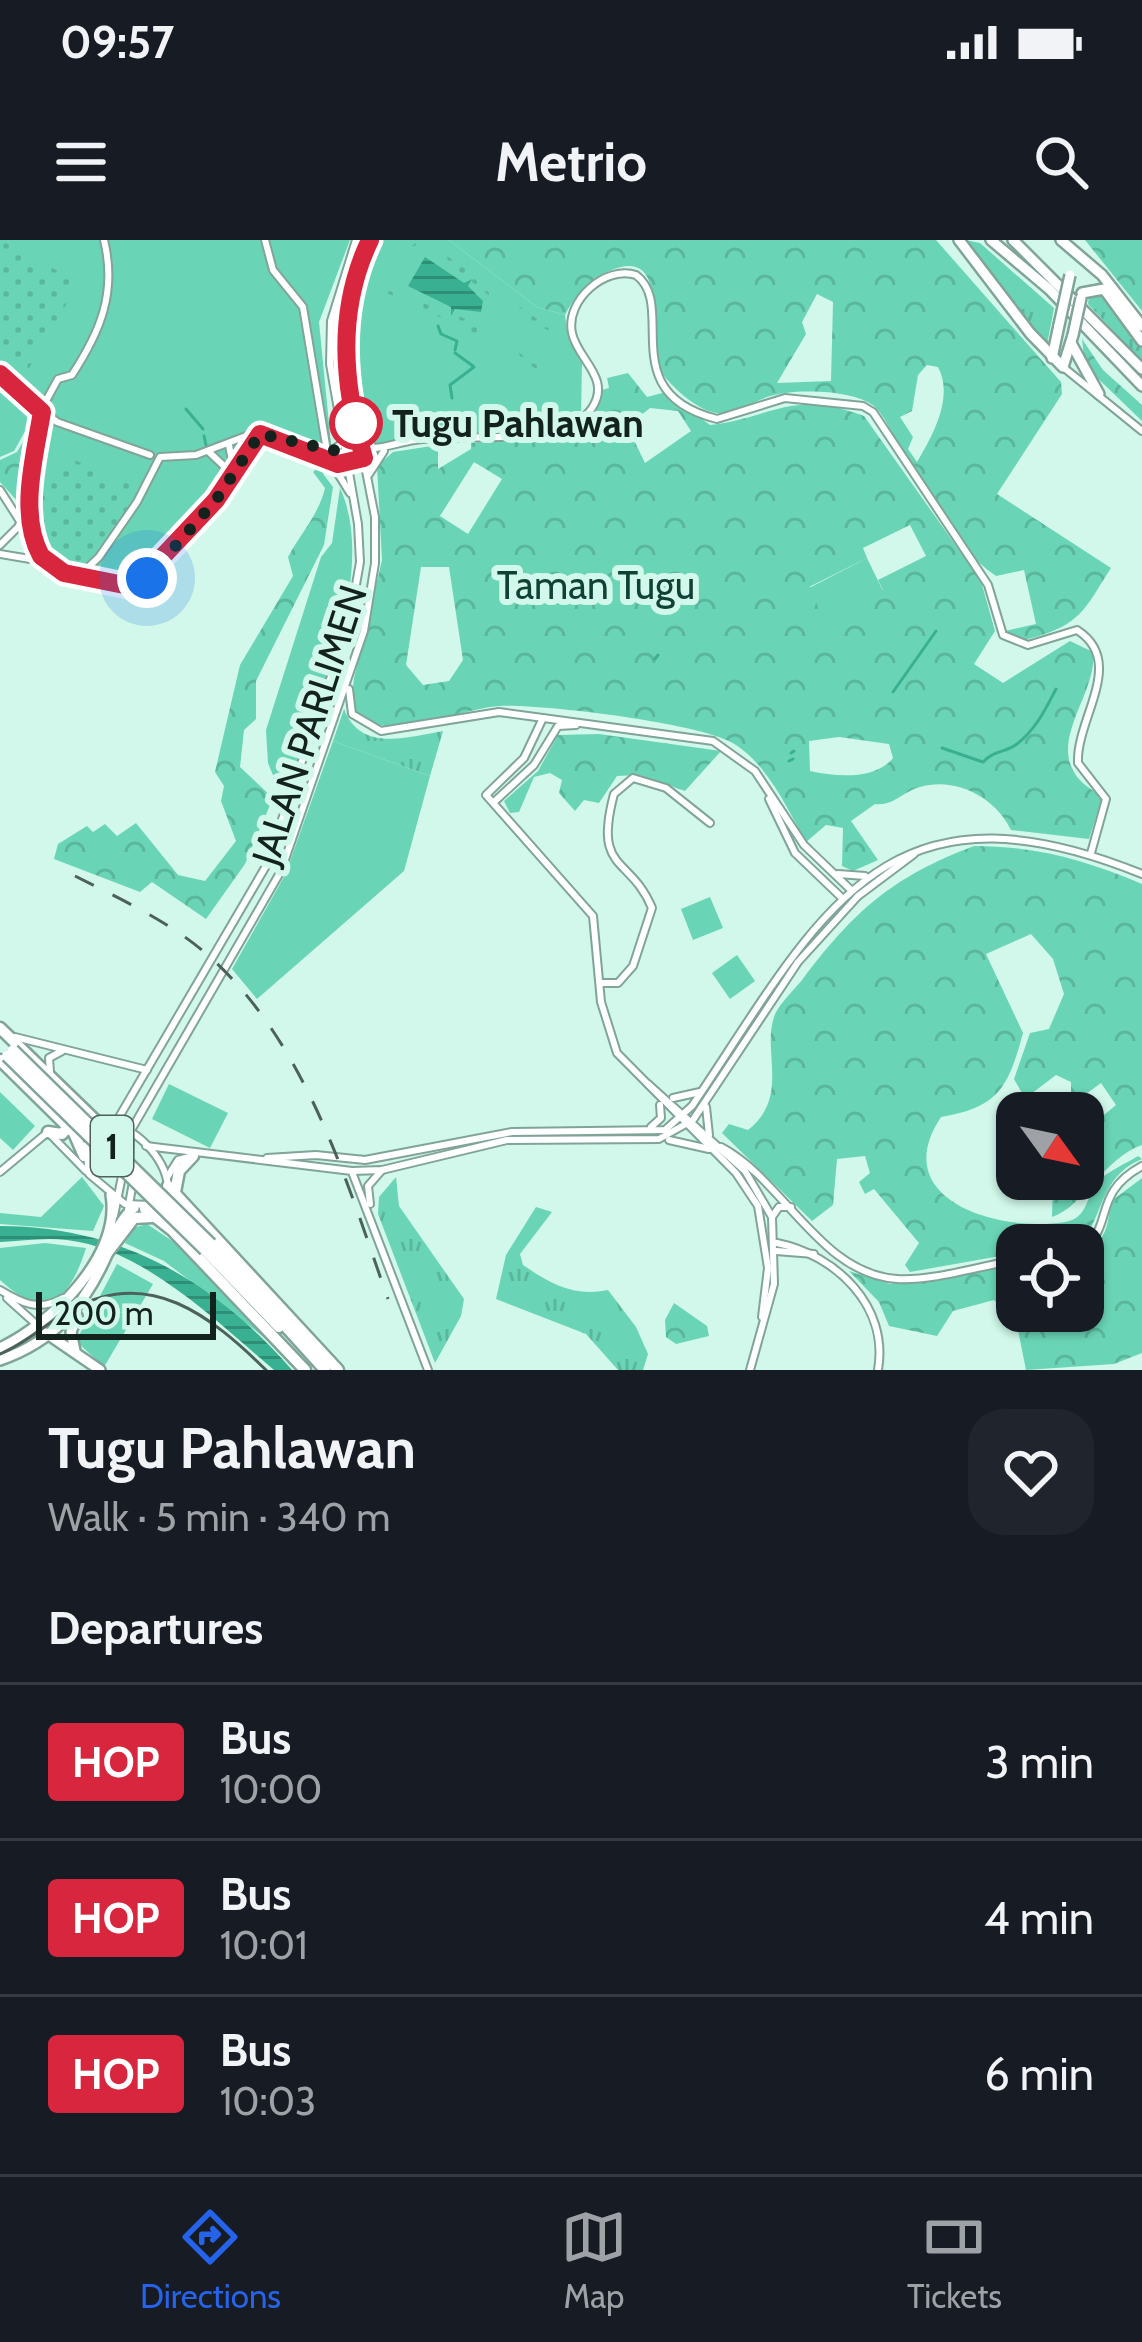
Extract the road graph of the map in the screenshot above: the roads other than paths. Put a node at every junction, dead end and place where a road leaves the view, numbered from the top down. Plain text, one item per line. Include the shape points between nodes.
1 (104, 240) edge
2 (265, 240) edge
3 (356, 240) edge
4 (370, 240) edge
5 (959, 240) edge
6 (992, 240) edge
7 (1013, 240) edge
8 (1061, 240) edge
9 (1075, 253) junction
10 (1087, 262) junction
11 (1082, 295) junction
12 (1142, 326) edge
13 (1072, 339) junction
14 (1142, 341) edge
15 (1052, 358) junction
16 (1063, 367) junction
17 (1142, 369) edge
18 (0, 374) edge
19 (1142, 386) edge
20 (1099, 394) junction
21 (41, 411) junction
22 (1142, 431) edge
23 (340, 435) junction
24 (258, 436) junction
25 (322, 439) junction
26 (232, 442) junction
27 (294, 444) junction
28 (312, 447) junction
29 (361, 448) junction
30 (387, 448) junction
31 (327, 451) junction
32 (208, 452) junction
33 (150, 454) dead end
34 (364, 458) junction
35 (328, 461) junction
36 (346, 462) junction
37 (370, 478) junction
38 (0, 490) edge
39 (31, 500) junction
40 (216, 500) junction
41 (354, 502) junction
42 (22, 521) junction
43 (0, 545) edge
44 (35, 545) junction
45 (0, 554) edge
46 (99, 557) junction
47 (46, 562) junction
48 (79, 576) junction
49 (104, 578) junction
50 (353, 668) junction
51 (546, 718) junction
52 (579, 724) junction
53 (552, 735) junction
54 (497, 784) junction
55 (769, 796) junction
56 (494, 802) junction
57 (710, 823) dead end
58 (914, 853) junction
59 (1091, 853) junction
60 (834, 873) junction
61 (1142, 874) edge
62 (865, 876) junction
63 (826, 884) junction
64 (851, 889) junction
65 (858, 896) junction
66 (842, 898) junction
67 (849, 905) junction
68 (824, 915) junction
69 (601, 983) junction
70 (2, 1033) edge
71 (65, 1050) junction
72 (5, 1054) edge
73 (147, 1070) junction
74 (53, 1080) junction
75 (648, 1084) junction
76 (705, 1088) junction
77 (656, 1096) junction
78 (670, 1098) junction
79 (709, 1098) junction
80 (687, 1120) junction
81 (68, 1127) junction
82 (641, 1128) junction
83 (123, 1130) junction
84 (48, 1132) junction
85 (710, 1136) junction
86 (659, 1138) junction
87 (146, 1146) junction
88 (718, 1149) junction
89 (208, 1154) junction
90 (84, 1156) junction
91 (194, 1156) joint
92 (267, 1158) junction
93 (1142, 1166) edge
94 (382, 1170) junction
95 (352, 1171) junction
96 (0, 1172) edge
97 (89, 1174) junction
98 (771, 1184) junction
99 (170, 1185) junction
100 (753, 1190) junction
101 (118, 1198) junction
102 (788, 1204) junction
103 (133, 1208) junction
104 (194, 1213) junction
105 (371, 1214) junction
106 (773, 1221) junction
107 (1101, 1224) edge
108 (117, 1228) junction
109 (172, 1229) junction
110 (771, 1246) junction
111 (191, 1250) junction
112 (794, 1250) junction
113 (108, 1252) joint
114 (97, 1264) junction
115 (996, 1264) edge
116 (776, 1272) junction
117 (74, 1289) junction
118 (92, 1290) junction
119 (0, 1291) edge
120 (762, 1317) junction
121 (37, 1325) junction
122 (48, 1335) junction
123 (0, 1348) edge
124 (79, 1356) junction
125 (0, 1359) edge
126 (5, 1370) edge
127 (100, 1370) edge
128 (305, 1370) edge
129 (321, 1370) edge
130 (338, 1370) edge
131 (428, 1370) edge
132 (750, 1370) edge
133 (878, 1370) edge

1 - 21 street via 104,317 76,370 58,379
2 - 25 street via 273,270 303,307
3 - 23 street, JALAN PARLIMEN via 331,321
4 - 29 street, JALAN PARLIMEN via 345,327
5 - 15 main road
6 - 19 main road
7 - 17 main road
8 - 9 main road
9 - 10 main road
9 - 15 main road, bridge
10 - 11 main road
10 - 12 main road
11 - 13 main road, bridge
11 - 14 main road via 1104,290
13 - 16 main road
13 - 20 main road
15 - 16 main road
16 - 20 street
18 - 21 street
20 - 22 street
21 - 33 street
21 - 39 street
23 - 31 street via 339,449
23 - 36 street, JALAN PARLIMEN
24 - 26 street
24 - 26 street via 231,456
24 - 27 street
24 - 40 street
25 - 28 street
25 - 31 street
26 - 32 street
27 - 28 street
27 - 35 street
28 - 31 street
29 - 30 street
29 - 34 street, JALAN PARLIMEN
30 - 37 street
30 - 59 street via 523,434 584,417 598,388 573,340 574,314 601,279 636,275 651,293 653,366 682,402 717,419 785,398 863,406 988,585 1003,635 1028,645 1077,630 1092,641 1101,664 1078,763 1106,799
32 - 40 street via 225,467
32 - 46 street via 160,457
34 - 36 street
34 - 37 street, JALAN PARLIMEN
35 - 36 street
35 - 41 street
36 - 41 street, JALAN PARLIMEN
37 - 50 street, JALAN PARLIMEN via 375,563
38 - 42 street
39 - 42 street
39 - 44 street
40 - 49 street via 147,578 134,587
41 - 73 street, JALAN PARLIMEN via 360,562 349,624 286,819 243,915
42 - 43 street
42 - 44 street
44 - 47 street
45 - 47 street
46 - 48 street
46 - 49 street
47 - 48 street
48 - 49 street
50 - 51 street via 348,706 373,729 499,712
50 - 83 street, JALAN PARLIMEN via 275,884 140,1116
51 - 52 street
51 - 53 street
51 - 54 street via 524,758
52 - 53 street
52 - 55 street via 713,741 748,763
53 - 56 street
54 - 56 street
54 - 56 street via 486,795
55 - 60 street
55 - 63 street via 795,853
56 - 69 street via 593,916
57 - 69 street via 650,781 634,778 614,794 606,835 620,869 652,908 633,966 618,983
58 - 59 street via 1006,837
58 - 62 street
58 - 65 street
59 - 61 street
60 - 62 street
60 - 64 street
62 - 64 street
63 - 66 street
63 - 68 street
64 - 65 street
64 - 66 street
65 - 67 street
66 - 67 street
66 - 68 street
67 - 79 street via 798,962
68 - 76 street
69 - 75 street via 616,1053
70 - 71 street
70 - 72 highway, 1
70 - 74 highway
71 - 73 street
71 - 74 street via 49,1058
72 - 81 highway
72 - 129 highway, 1, bridge via 208,1247
73 - 83 street, JALAN PARLIMEN
74 - 83 highway via 96,1121
75 - 77 street
75 - 78 street
76 - 78 street
76 - 80 street
77 - 80 street
77 - 82 street via 661,1118
78 - 80 street
79 - 80 street
79 - 85 street
80 - 82 street
80 - 85 street
80 - 86 street
80 - 88 street
81 - 84 highway
81 - 90 highway
82 - 92 street via 512,1132 365,1160
83 - 87 street
83 - 90 street via 92,1136
83 - 101 street, JALAN PARLIMEN, bridge
83 - 103 street, JALAN PARLIMEN, bridge
84 - 96 street
84 - 97 street
85 - 88 street
86 - 88 street
86 - 94 street via 507,1140
87 - 89 street
87 - 99 street
88 - 98 street
88 - 100 street
89 - 91 street
89 - 92 street
90 - 97 street
91 - 99 highway
92 - 95 street
93 - 107 street via 1105,1199
94 - 95 street
94 - 105 street via 368,1186
95 - 105 street
97 - 101 street
98 - 100 street
98 - 102 street
99 - 103 street
99 - 104 highway
100 - 102 street
100 - 106 street
100 - 110 street
101 - 103 street
101 - 108 main road, JALAN PARLIMEN
102 - 106 street
102 - 115 street via 836,1252 881,1277
103 - 108 main road, JALAN PARLIMEN
103 - 109 highway
104 - 109 highway via 177,1213
104 - 130 highway
105 - 131 street
106 - 110 street
106 - 112 street
108 - 111 highway via 146,1214
108 - 113 highway
108 - 114 main road, JALAN PARLIMEN
109 - 111 highway
110 - 112 street
110 - 116 street
110 - 120 street
111 - 128 highway
112 - 116 street
112 - 133 street via 814,1254 871,1309 882,1337
113 - 114 main road, JALAN PARLIMEN
114 - 117 main road, JALAN PARLIMEN
114 - 118 main road, JALAN PARLIMEN
116 - 120 street
117 - 119 street via 40,1306
117 - 121 main road, JALAN PARLIMEN
118 - 122 main road, JALAN PARLIMEN
118 - 124 main road via 71,1332
119 - 121 street
120 - 132 street
121 - 122 main road
121 - 123 main road, JALAN PARLIMEN
122 - 124 main road
122 - 125 main road, JALAN PARLIMEN
124 - 127 main road
125 - 126 main road

